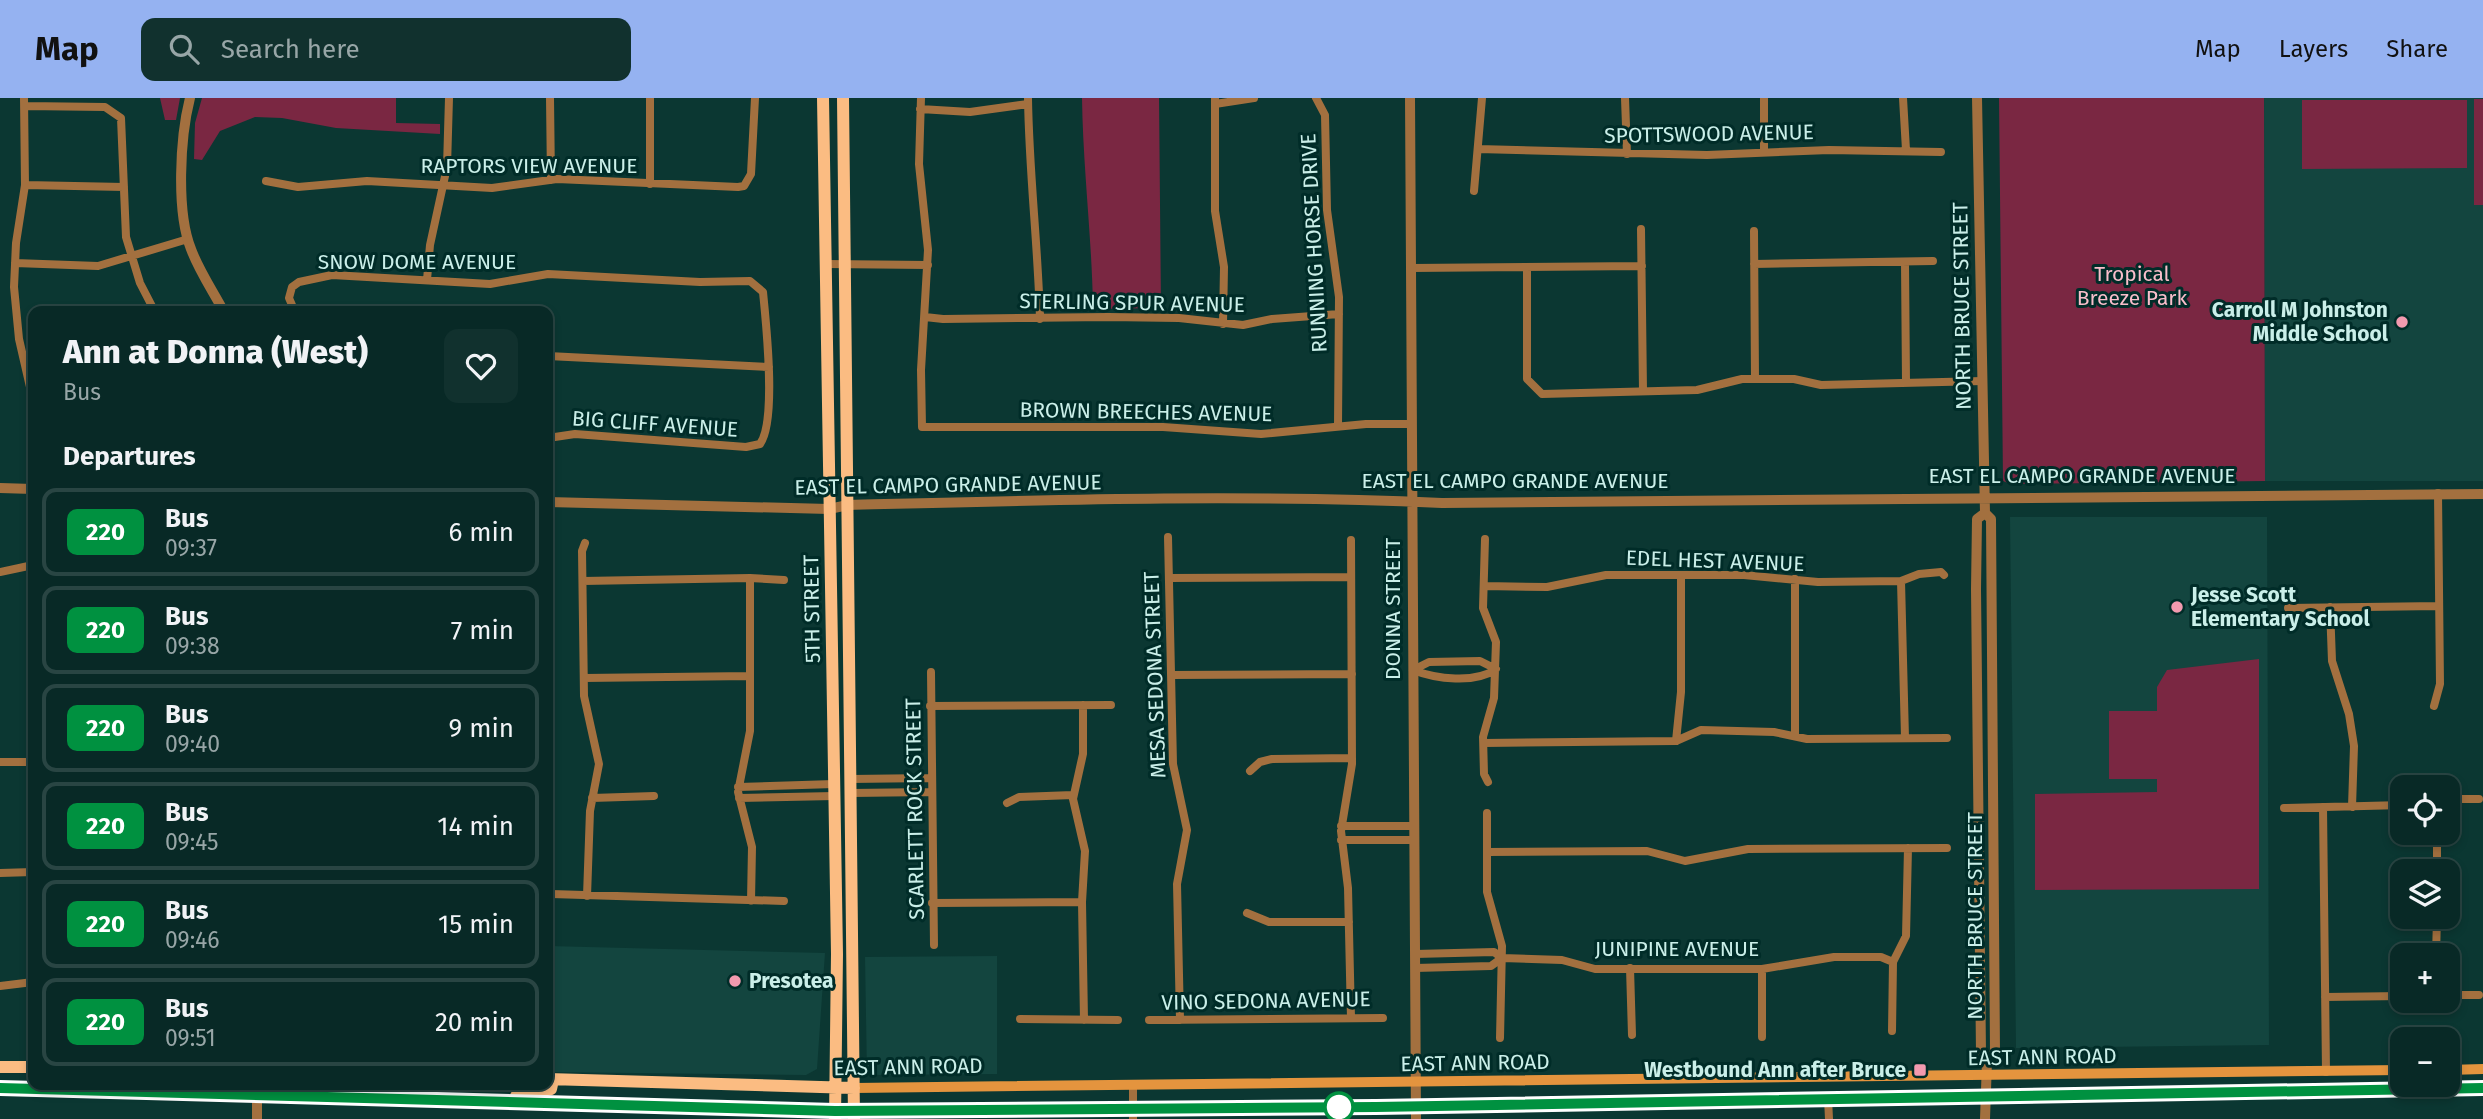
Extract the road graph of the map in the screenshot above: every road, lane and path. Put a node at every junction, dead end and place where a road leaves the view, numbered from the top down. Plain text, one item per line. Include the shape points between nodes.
1 (190, 98) edge
2 (449, 98) edge
3 (550, 98) edge
4 (650, 98) edge
5 (755, 98) edge
6 (823, 98) edge
7 (843, 98) edge
8 (921, 98) edge
9 (1254, 98) edge
10 (1410, 98) edge
11 (1482, 98) edge
12 (1625, 98) edge
13 (1764, 98) edge
14 (1903, 98) edge
15 (1977, 98) edge
16 (1318, 100) edge
17 (1028, 101) edge
18 (1215, 101) edge
19 (24, 102) edge
20 (920, 109) junction
21 (1478, 149) junction
22 (1906, 150) junction
23 (1764, 152) junction
24 (1941, 152) dead end
25 (1627, 153) junction
26 (551, 180) junction
27 (266, 181) dead end
28 (650, 184) junction
29 (25, 185) junction
30 (443, 186) junction
31 (124, 187) junction
32 (1474, 191) dead end
33 (1640, 229) dead end
34 (1754, 231) dead end
35 (188, 239) junction
36 (130, 257) junction
37 (1933, 261) dead end
38 (15, 263) junction
39 (1905, 263) junction
40 (826, 264) junction
41 (844, 264) junction
42 (1754, 264) junction
43 (928, 265) junction
44 (1642, 266) junction
45 (1527, 267) junction
46 (1412, 268) junction
47 (427, 280) junction
48 (152, 306) edge
49 (221, 306) edge
50 (291, 306) edge
51 (1339, 314) junction
52 (925, 317) junction
53 (1040, 319) junction
54 (1223, 324) junction
55 (28, 349) edge
56 (22, 350) junction
57 (553, 356) edge
58 (769, 367) junction
59 (28, 377) edge
60 (1755, 379) junction
61 (1983, 381) junction
62 (1906, 383) junction
63 (1643, 391) junction
64 (1410, 424) junction
65 (1338, 426) junction
66 (553, 437) edge
67 (0, 488) edge
68 (28, 489) edge
69 (2438, 493) junction
70 (2483, 494) edge
71 (1985, 496) junction
72 (1411, 501) junction
73 (553, 502) edge
74 (848, 505) junction
75 (829, 509) junction
76 (1985, 513) junction
77 (1168, 537) dead end
78 (1485, 539) dead end
79 (1351, 540) dead end
80 (585, 542) dead end
81 (28, 566) edge
82 (0, 572) edge
83 (1681, 575) junction
84 (1944, 575) dead end
85 (1351, 577) junction
86 (750, 578) junction
87 (1169, 578) junction
88 (1795, 579) junction
89 (784, 580) dead end
90 (583, 581) junction
91 (1901, 581) junction
92 (1484, 586) junction
93 (2438, 606) junction
94 (2330, 607) junction
95 (2288, 608) dead end
96 (1496, 669) junction
97 (1413, 670) junction
98 (931, 672) dead end
99 (1352, 674) junction
100 (1171, 675) junction
101 (750, 676) junction
102 (584, 678) junction
103 (1083, 705) junction
104 (1111, 705) dead end
105 (930, 706) junction
106 (2434, 706) dead end
107 (833, 732) junction
108 (1795, 736) junction
109 (1905, 738) junction
110 (1947, 738) dead end
111 (1676, 741) junction
112 (1484, 743) junction
113 (1352, 758) junction
114 (0, 762) edge
115 (28, 762) edge
116 (1250, 771) dead end
117 (931, 778) junction
118 (850, 779) junction
119 (1488, 782) dead end
120 (738, 787) junction
121 (834, 790) junction
122 (931, 792) junction
123 (851, 793) junction
124 (1073, 795) junction
125 (654, 796) dead end
126 (592, 798) junction
127 (738, 798) junction
128 (2460, 799) edge
129 (2479, 799) dead end
130 (1007, 803) dead end
131 (2390, 806) edge
132 (2323, 807) junction
133 (2352, 807) junction
134 (2284, 808) dead end
135 (1487, 813) dead end
136 (1341, 826) junction
137 (1414, 826) junction
138 (1414, 839) junction
139 (1341, 840) junction
140 (1908, 848) junction
141 (1947, 848) dead end
142 (852, 851) junction
143 (1487, 852) junction
144 (28, 872) edge
145 (0, 873) edge
146 (553, 894) edge
147 (587, 896) junction
148 (751, 901) junction
149 (784, 901) dead end
150 (1082, 902) junction
151 (932, 903) junction
152 (1247, 913) dead end
153 (1349, 922) junction
154 (934, 945) dead end
155 (1415, 954) junction
156 (1502, 958) junction
157 (1893, 962) junction
158 (1415, 968) junction
159 (1630, 968) junction
160 (1762, 969) junction
161 (28, 983) edge
162 (0, 986) edge
163 (2460, 995) edge
164 (2479, 995) dead end
165 (2390, 996) edge
166 (2325, 997) junction
167 (1351, 1018) junction
168 (1383, 1018) dead end
169 (1020, 1019) dead end
170 (1084, 1020) junction
171 (1118, 1020) dead end
172 (1149, 1020) dead end
173 (1180, 1020) junction
174 (1892, 1031) dead end
175 (1632, 1035) dead end
176 (1762, 1037) dead end
177 (1500, 1038) dead end
178 (1987, 1061) dead end
179 (0, 1067) edge
180 (28, 1067) edge
181 (2483, 1069) edge
182 (2390, 1070) edge
183 (2460, 1070) edge
184 (2326, 1072) junction
185 (1987, 1077) junction
186 (553, 1079) edge
187 (1416, 1083) junction
188 (1133, 1084) junction
189 (0, 1087) edge
190 (28, 1087) edge
191 (835, 1088) junction
192 (854, 1088) junction
193 (2483, 1088) edge
194 (257, 1090) edge
195 (549, 1090) edge
196 (1986, 1097) junction
197 (1828, 1098) junction
198 (489, 1101) junction
199 (1416, 1106) junction
200 (1133, 1114) edge
201 (835, 1115) edge
202 (854, 1115) edge
203 (257, 1119) edge
204 (1416, 1119) edge
205 (1829, 1119) edge
206 (1985, 1119) edge

1 - 35 street via 183,193
2 - 30 street
3 - 26 street
4 - 28 street
5 - 28 street, RAPTORS VIEW AVENUE via 748,181 738,187
6 - 40 main road, 5TH STREET
7 - 41 main road, 5TH STREET
8 - 20 street
9 - 18 street
10 - 46 street, DONNA STREET
11 - 21 street
12 - 25 street
13 - 23 street
14 - 22 street
15 - 61 street, NORTH BRUCE STREET
16 - 51 street, RUNNING HORSE DRIVE via 1325,115 1327,210
17 - 20 street via 970,112
17 - 53 street
18 - 54 street via 1215,211 1224,267
19 - 29 street
19 - 31 street via 105,107 118,113
20 - 43 street via 920,184
21 - 25 street, SPOTTSWOOD AVENUE
21 - 32 street
22 - 23 street, SPOTTSWOOD AVENUE
22 - 24 street, SPOTTSWOOD AVENUE
23 - 25 street, SPOTTSWOOD AVENUE
26 - 28 street, RAPTORS VIEW AVENUE
26 - 30 street, RAPTORS VIEW AVENUE via 492,188
27 - 30 street, RAPTORS VIEW AVENUE via 298,187 352,181
29 - 31 street
29 - 38 street
30 - 47 street
31 - 36 street
33 - 44 street
34 - 42 street
35 - 36 street
35 - 49 street
36 - 38 street via 98,266
36 - 48 street
37 - 39 street
38 - 56 street
39 - 42 street
39 - 62 street
40 - 41 street
40 - 75 main road, 5TH STREET
41 - 43 street
41 - 74 main road, 5TH STREET
42 - 60 street
43 - 52 street
44 - 45 street
44 - 63 street
45 - 46 street
45 - 63 street via 1527,379 1535,390 1542,394
46 - 64 street, DONNA STREET
47 - 50 street, SNOW DOME AVENUE via 332,275 299,282 290,293
47 - 58 street, SNOW DOME AVENUE via 490,284 562,274 750,281 763,292
51 - 54 street, STERLING SPUR AVENUE
51 - 65 street, RUNNING HORSE DRIVE
52 - 53 street, STERLING SPUR AVENUE
52 - 65 street, BROWN BREECHES AVENUE via 922,427 1163,427 1261,434
53 - 54 street, STERLING SPUR AVENUE via 1179,318
55 - 56 street
56 - 59 street
57 - 58 street
58 - 66 street, BIG CLIFF AVENUE via 766,435 760,444 746,447 575,434
60 - 62 street via 1794,379 1821,386
60 - 63 street via 1697,390
61 - 62 street
61 - 71 street, NORTH BRUCE STREET
64 - 65 street, BROWN BREECHES AVENUE
64 - 72 street, DONNA STREET
67 - 68 street
69 - 70 street, EAST EL CAMPO GRANDE AVENUE
69 - 71 street, EAST EL CAMPO GRANDE AVENUE
69 - 93 street
71 - 72 street, EAST EL CAMPO GRANDE AVENUE
71 - 76 street, NORTH BRUCE STREET
72 - 74 street, EAST EL CAMPO GRANDE AVENUE
72 - 97 street, DONNA STREET
73 - 75 street, EAST EL CAMPO GRANDE AVENUE
74 - 75 street, EAST EL CAMPO GRANDE AVENUE
74 - 118 main road, 5TH STREET
75 - 107 main road, 5TH STREET
76 - 76 street, NORTH BRUCE STREET via 1977,519 1976,589 1981,1054 1987,1059 1994,1053 1994,637 1991,519
77 - 87 street, MESA SEDONA STREET
78 - 92 street
79 - 85 street
80 - 90 street
81 - 82 street
83 - 88 street, EDEL HEST AVENUE
83 - 92 street, EDEL HEST AVENUE via 1606,575 1547,587
83 - 111 street via 1681,692
84 - 91 street, EDEL HEST AVENUE via 1919,573
85 - 87 street
85 - 99 street
86 - 89 street
86 - 90 street
86 - 101 street
87 - 100 street, MESA SEDONA STREET
88 - 91 street, EDEL HEST AVENUE
88 - 108 street
90 - 102 street
91 - 109 street
92 - 96 street via 1483,608 1496,642
93 - 94 street
93 - 106 street via 2440,684
94 - 95 street
94 - 133 street via 2332,661 2354,746
96 - 97 street via 1480,661 1429,662
96 - 97 street via 1485,677 1430,677
96 - 112 street
97 - 137 street, DONNA STREET
98 - 105 street, SCARLETT ROCK STREET
99 - 100 street
99 - 113 street
100 - 173 street, MESA SEDONA STREET via 1174,774 1187,830 1177,884
101 - 102 street
101 - 120 street via 750,731
102 - 126 street via 598,764
103 - 104 street
103 - 105 street
103 - 124 street via 1083,754
105 - 117 street, SCARLETT ROCK STREET
107 - 121 main road, 5TH STREET
107 - 123 main road
108 - 109 street
108 - 111 street via 1701,730
109 - 110 street
111 - 112 street
112 - 119 street
113 - 116 street via 1272,759
113 - 136 street
114 - 115 street
117 - 118 street
117 - 122 street, SCARLETT ROCK STREET
118 - 123 main road, 5TH STREET
120 - 121 street
120 - 127 street
121 - 127 street
121 - 142 main road
121 - 191 main road, 5TH STREET
122 - 123 street
122 - 151 street, SCARLETT ROCK STREET
123 - 142 main road, 5TH STREET
124 - 130 street via 1019,797
124 - 150 street via 1085,851
125 - 126 street
126 - 147 street
127 - 148 street via 752,847
128 - 129 street
131 - 133 street
132 - 133 street
132 - 134 street
132 - 166 street
135 - 143 street
136 - 137 street
136 - 139 street
137 - 138 street, DONNA STREET
138 - 139 street
138 - 155 street, DONNA STREET
139 - 153 street
140 - 141 street
140 - 143 street via 1748,849 1685,861 1647,851
140 - 157 street via 1906,936
142 - 192 main road, 5TH STREET
143 - 156 street via 1487,892
144 - 145 street
146 - 147 street
147 - 148 street
148 - 149 street
150 - 151 street
150 - 170 street
151 - 154 street, SCARLETT ROCK STREET
152 - 153 street via 1280,923
153 - 167 street
155 - 156 street, JUNIPINE AVENUE via 1494,952
155 - 158 street, DONNA STREET
156 - 158 street, JUNIPINE AVENUE via 1491,966
156 - 159 street, JUNIPINE AVENUE via 1562,960 1595,969
156 - 177 street
157 - 160 street, JUNIPINE AVENUE via 1881,957 1834,957
157 - 174 street
158 - 187 street, DONNA STREET
159 - 160 street, JUNIPINE AVENUE
159 - 175 street
160 - 176 street
161 - 162 street
163 - 164 street
165 - 166 street
166 - 184 street
167 - 168 street, VINO SEDONA AVENUE
167 - 173 street, VINO SEDONA AVENUE
169 - 170 street
170 - 171 street
172 - 173 street, VINO SEDONA AVENUE
178 - 185 street
179 - 180 main road
181 - 183 main road
182 - 184 main road, EAST ANN ROAD
184 - 185 main road, EAST ANN ROAD
185 - 187 main road, EAST ANN ROAD
185 - 196 street
186 - 191 main road, EAST ANN ROAD
187 - 188 main road, EAST ANN ROAD
187 - 199 street, DONNA STREET
188 - 192 main road, EAST ANN ROAD
188 - 200 street
189 - 190 main road, EAST ANN ROAD
191 - 192 main road, EAST ANN ROAD
191 - 201 main road, 5TH STREET
192 - 202 main road, 5TH STREET
193 - 196 main road, EAST ANN ROAD
194 - 198 main road, EAST ANN ROAD
194 - 203 street
195 - 198 main road
196 - 197 main road, EAST ANN ROAD
196 - 206 street
197 - 199 main road, EAST ANN ROAD
197 - 205 street
198 - 201 main road, EAST ANN ROAD
199 - 200 main road, EAST ANN ROAD
199 - 204 street, DONNA STREET
200 - 202 main road, EAST ANN ROAD
201 - 202 main road, EAST ANN ROAD

